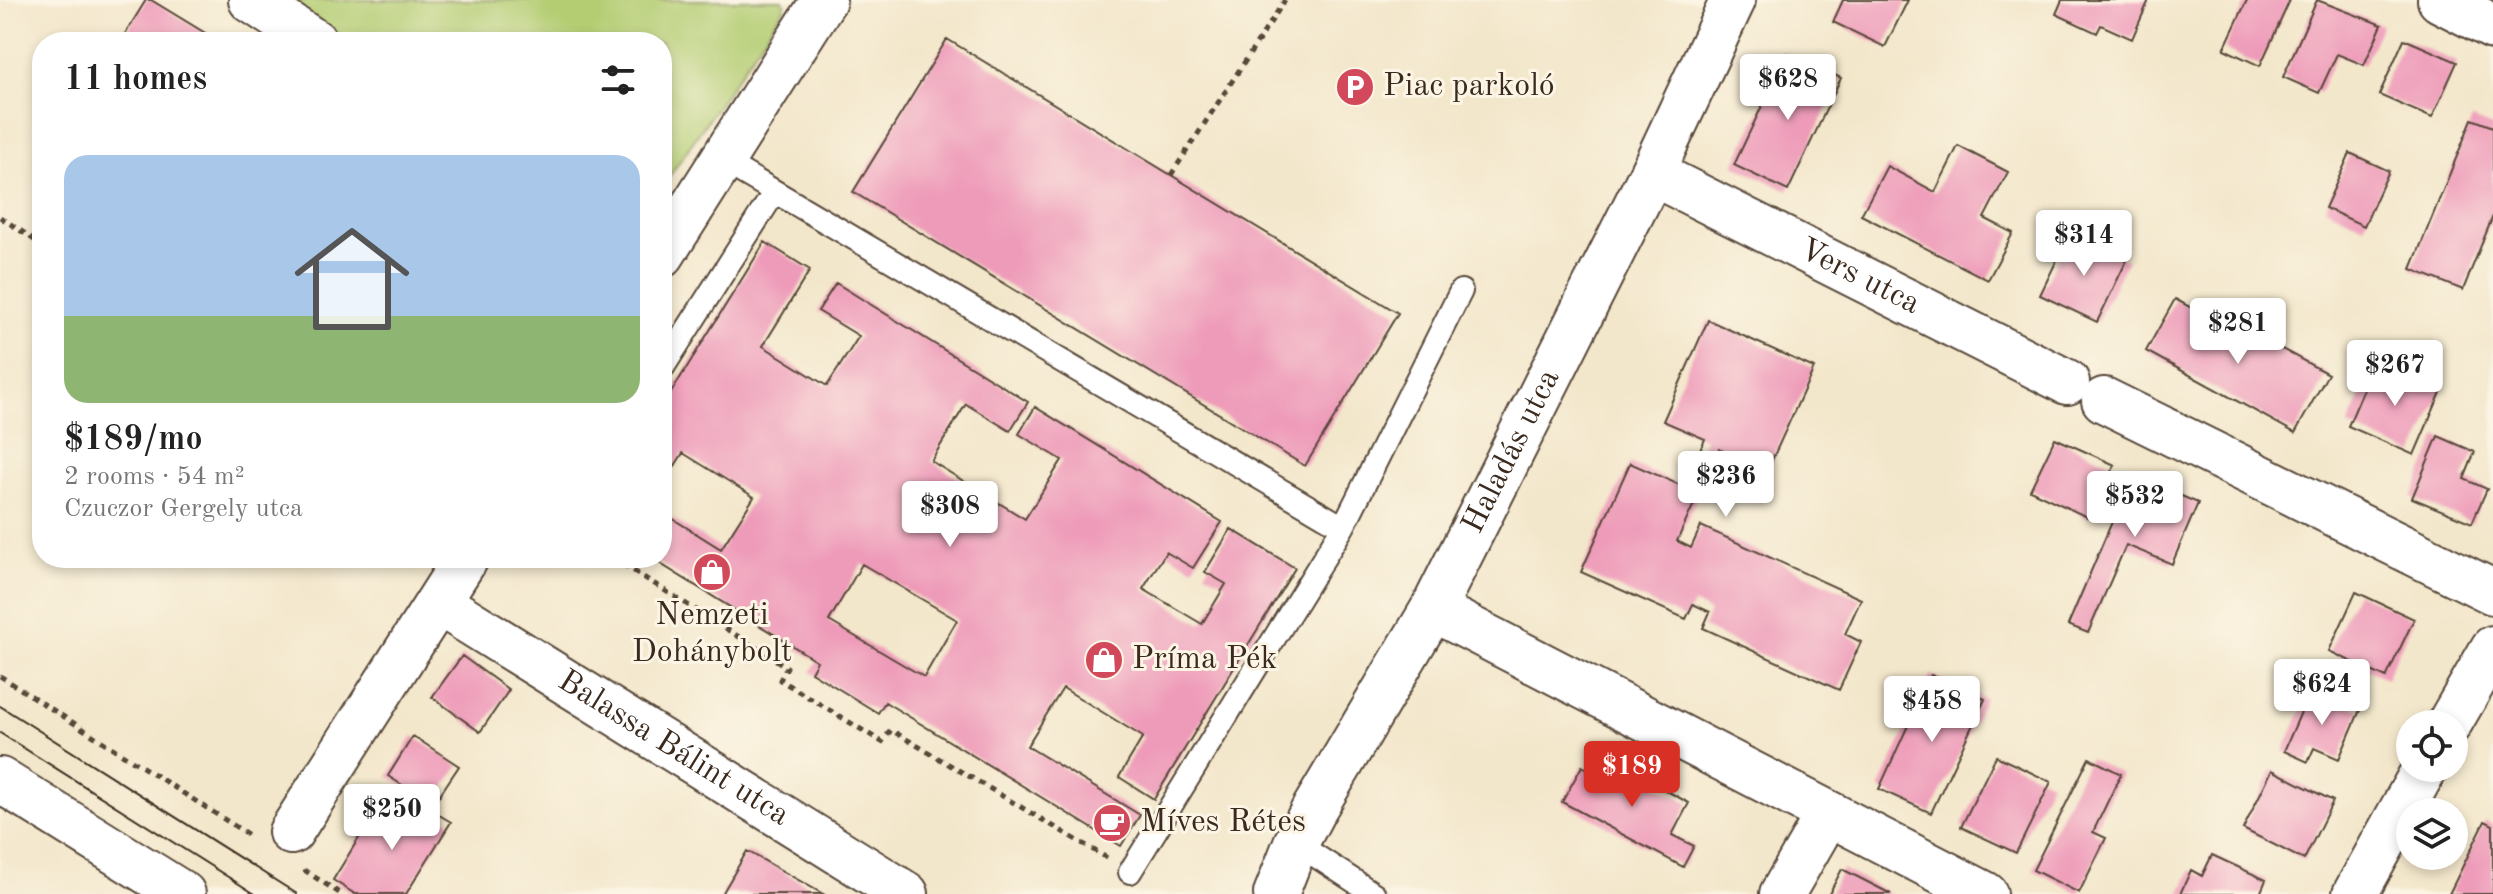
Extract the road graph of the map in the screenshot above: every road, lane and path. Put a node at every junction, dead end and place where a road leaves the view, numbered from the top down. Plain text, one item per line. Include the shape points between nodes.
1 (251, 0) edge
2 (824, 0) edge
3 (1285, 0) edge
4 (1733, 0) edge
5 (2440, 0) edge
6 (2493, 27) edge
7 (300, 32) edge
8 (723, 161) junction
9 (1652, 173) junction
10 (1171, 175) dead end
11 (774, 193) junction
12 (0, 217) edge
13 (32, 238) edge
14 (672, 240) edge
15 (1461, 291) dead end
16 (672, 353) edge
17 (1343, 527) junction
18 (460, 568) edge
19 (629, 568) edge
20 (2493, 592) edge
21 (439, 603) junction
22 (1433, 609) junction
23 (2493, 648) edge
24 (0, 676) edge
25 (2457, 710) edge
26 (0, 780) edge
27 (2417, 782) edge
28 (1828, 814) junction
29 (1296, 843) junction
30 (283, 847) junction
31 (1130, 872) joint
32 (183, 894) edge
33 (341, 894) edge
34 (906, 894) edge
35 (1276, 894) edge
36 (1374, 894) edge
37 (1782, 894) edge
38 (1985, 894) edge
39 (2355, 894) edge

1 - 7 street
2 - 8 street
3 - 10 path
4 - 9 street, Haladás utca
5 - 6 street
8 - 11 lane
8 - 14 street
9 - 20 street, Vers utca
9 - 22 street, Haladás utca
11 - 16 lane
11 - 17 lane
12 - 13 path
15 - 17 lane
17 - 31 lane
18 - 21 street
19 - 31 path via 787,667 780,680 882,742 891,730
21 - 30 street
21 - 34 street, Balassa Bálint utca
22 - 28 street
22 - 29 street, Haladás utca
23 - 25 street
24 - 30 path
26 - 32 street
27 - 39 street
28 - 37 street
28 - 38 street
29 - 35 street, Haladás utca
29 - 36 lane
30 - 33 path

